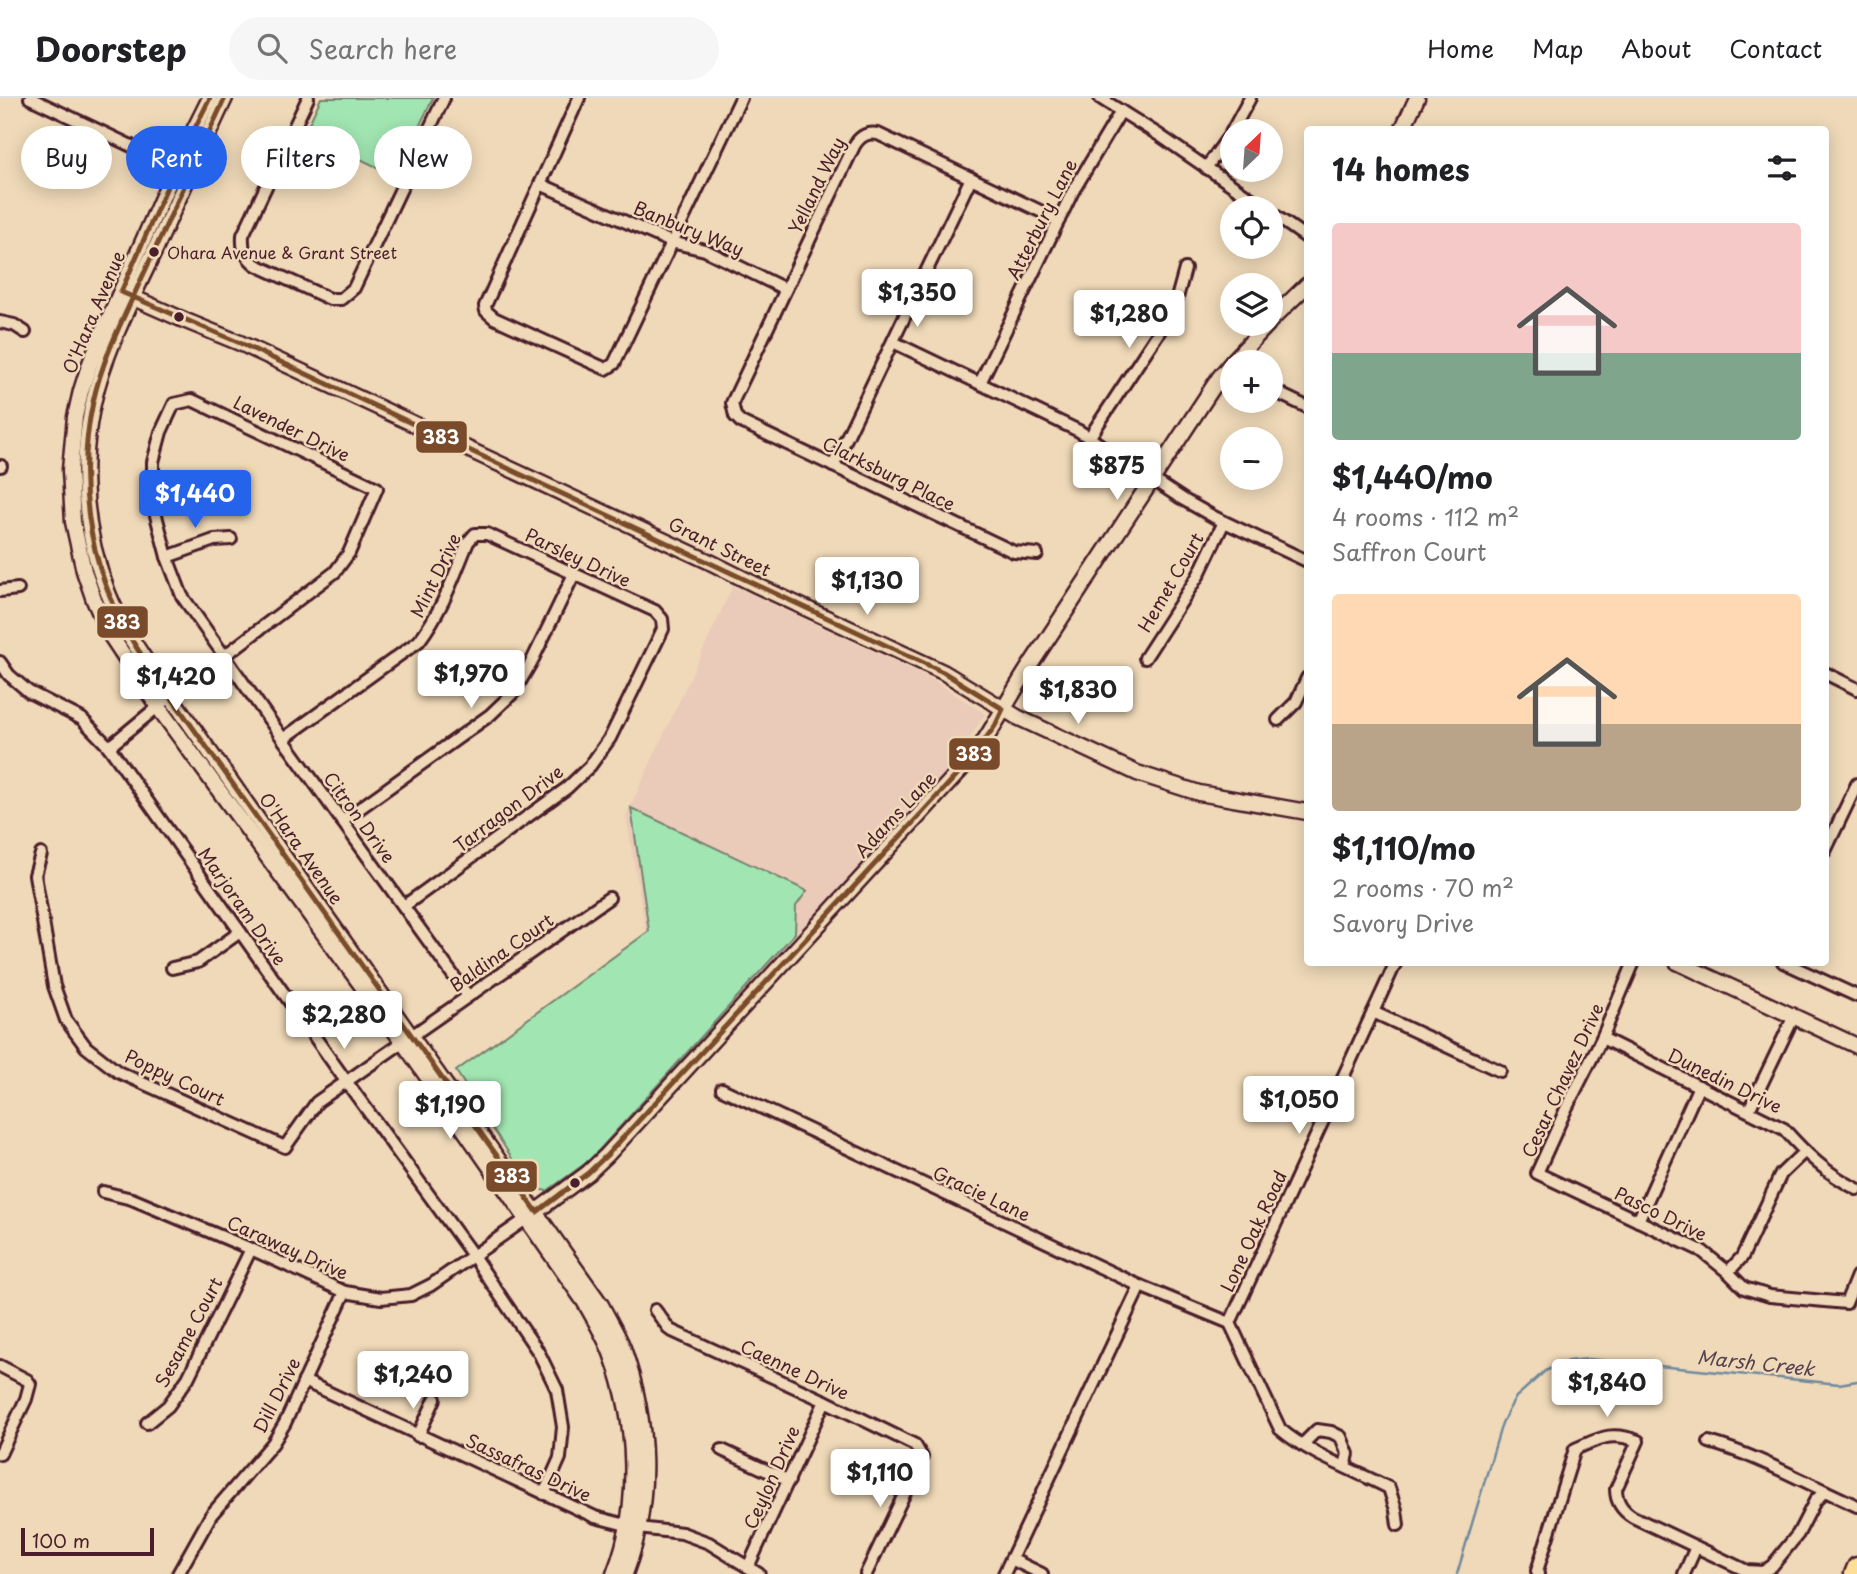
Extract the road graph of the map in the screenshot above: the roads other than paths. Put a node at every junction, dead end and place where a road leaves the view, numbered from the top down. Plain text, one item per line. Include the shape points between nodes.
1 (30, 98) edge
2 (210, 98) edge
3 (225, 98) edge
4 (308, 98) edge
5 (444, 98) edge
6 (579, 98) edge
7 (741, 98) edge
8 (1100, 98) edge
9 (1250, 98) edge
10 (1417, 98) edge
11 (1121, 111) junction
12 (1239, 119) edge
13 (1404, 126) edge
14 (126, 143) edge
15 (1220, 149) edge
16 (1206, 168) junction
17 (971, 178) junction
18 (540, 184) junction
19 (1247, 196) edge
20 (1059, 220) junction
21 (1283, 221) edge
22 (1304, 236) edge
23 (671, 242) junction
24 (1185, 269) dead end
25 (1304, 288) edge
26 (785, 289) junction
27 (127, 295) junction
28 (1283, 308) edge
29 (0, 322) edge
30 (25, 332) dead end
31 (1256, 336) edge
32 (893, 342) junction
33 (980, 383) junction
34 (1283, 395) edge
35 (192, 400) joint
36 (1304, 406) edge
37 (732, 410) joint
38 (1089, 438) junction
39 (833, 466) junction
40 (1152, 479) junction
41 (1224, 522) junction
42 (487, 534) joint
43 (231, 539) dead end
44 (1037, 554) dead end
45 (167, 557) junction
46 (1304, 560) edge
47 (574, 575) junction
48 (18, 589) dead end
49 (0, 591) edge
50 (655, 611) joint
51 (224, 657) junction
52 (1145, 658) dead end
53 (0, 662) edge
54 (1829, 675) edge
55 (1304, 685) edge
56 (1857, 689) edge
57 (171, 697) junction
58 (158, 706) junction
59 (1003, 709) junction
60 (1278, 720) dead end
61 (283, 740) junction
62 (109, 747) junction
63 (1857, 784) edge
64 (1304, 811) edge
65 (342, 821) junction
66 (1829, 843) edge
67 (41, 854) dead end
68 (609, 898) dead end
69 (404, 906) junction
70 (240, 932) junction
71 (1394, 966) edge
72 (1632, 966) edge
73 (1686, 966) edge
74 (1792, 966) edge
75 (172, 968) dead end
76 (468, 996) junction
77 (1857, 996) edge
78 (1373, 1012) junction
79 (1794, 1016) junction
80 (1602, 1038) junction
81 (407, 1039) junction
82 (1857, 1046) edge
83 (1500, 1071) dead end
84 (346, 1081) junction
85 (1699, 1086) junction
86 (722, 1089) dead end
87 (1749, 1110) junction
88 (285, 1147) joint
89 (1804, 1152) junction
90 (1537, 1173) joint
91 (1857, 1189) edge
92 (103, 1192) dead end
93 (532, 1216) junction
94 (1638, 1221) junction
95 (251, 1250) junction
96 (474, 1257) junction
97 (1728, 1272) junction
98 (1857, 1276) edge
99 (1140, 1286) junction
100 (345, 1292) junction
101 (655, 1310) dead end
102 (1230, 1323) junction
103 (0, 1366) edge
104 (304, 1381) junction
105 (435, 1399) dead end
106 (825, 1401) junction
107 (147, 1423) dead end
108 (418, 1436) junction
109 (1709, 1443) dead end
110 (1302, 1445) junction
111 (722, 1450) dead end
112 (0, 1454) edge
113 (1345, 1466) junction
114 (789, 1481) junction
115 (1825, 1491) junction
116 (544, 1494) junction
117 (1857, 1506) edge
118 (1398, 1525) dead end
119 (633, 1527) junction
120 (1696, 1547) junction
121 (1011, 1559) junction
122 (748, 1567) junction
123 (1857, 1567) edge
124 (178, 1574) edge
125 (614, 1574) edge
126 (625, 1574) edge
127 (759, 1574) edge
128 (866, 1574) edge
129 (1004, 1574) edge
130 (1042, 1574) edge
131 (1538, 1574) edge
132 (1684, 1574) edge
133 (1854, 1574) edge

1 - 14 street
2 - 27 street, O'Hara Avenue via 171,177
3 - 27 street, O'Hara Avenue
4 - 5 street via 243,236 242,248 256,265 330,299 341,299 355,288
6 - 18 street
7 - 23 street
8 - 11 street
9 - 12 street
10 - 13 street
11 - 16 street
11 - 20 street, Atterbury Lane
15 - 16 street
16 - 19 street
17 - 20 street, Yelland Way
17 - 26 street, Yelland Way via 878,135 864,135 854,146
17 - 32 street
18 - 23 street, Banbury Way
18 - 23 street via 486,312 602,368 614,364
20 - 33 street, Atterbury Lane
21 - 22 street
23 - 26 street, Banbury Way via 705,250
24 - 38 street via 1174,309
25 - 28 street, Adams Lane
26 - 37 street, Yelland Way via 733,398
27 - 57 street, O'Hara Avenue via 93,402 86,448 86,499 108,594 126,631
27 - 58 street, O'Hara Avenue via 89,366 75,417 70,470 73,522 83,571 109,634
27 - 59 street, Grant Street via 240,343 943,672
29 - 30 street
31 - 40 street, Adams Lane via 1219,378
32 - 33 street
32 - 39 street
33 - 38 street
34 - 36 street
35 - 45 street, Citron Drive via 174,404 153,462 153,504
35 - 51 street, Lavender Drive via 377,488 349,553 335,572
37 - 39 street, Clarksburg Place via 741,422
38 - 40 street
39 - 44 street, Clarksburg Place via 1014,552
40 - 41 street
40 - 59 street, Adams Lane
41 - 46 street
41 - 52 street, Hemet Court via 1198,576
42 - 47 street, Parsley Drive
42 - 61 street, Mint Drive via 475,534 468,542 443,604 419,641
43 - 45 street via 214,540
45 - 51 street, Citron Drive via 182,596
47 - 50 street, Parsley Drive
47 - 65 street via 514,692 490,715
48 - 49 street
50 - 69 street, Tarragon Drive via 663,629 610,738 590,766 567,788
51 - 57 street
51 - 61 street, Citron Drive
53 - 62 street, Marjoram Drive via 29,692 82,719
54 - 56 street
55 - 60 street via 1296,702
57 - 58 street
57 - 81 street, O'Hara Avenue
58 - 62 street
58 - 81 street, O'Hara Avenue
59 - 64 street, Grant Street via 1166,783
59 - 93 street, Adams Lane via 956,777 607,1155
61 - 65 street, Citron Drive
62 - 70 street, Marjoram Drive
63 - 66 street
65 - 69 street, Citron Drive
67 - 88 street, Poppy Court via 35,875 54,986 66,1020 86,1047 118,1072
68 - 76 street, Baldina Court
69 - 76 street, Citron Drive
70 - 75 street via 198,962
70 - 84 street, Marjoram Drive
71 - 78 street, Lone Oak Road
72 - 80 street, Cesar Chavez Drive
73 - 79 street
74 - 77 street
76 - 81 street, Baldina Court
78 - 83 street
78 - 102 street, Lone Oak Road
79 - 82 street
79 - 87 street
80 - 85 street, Dunedin Drive
80 - 90 street, Cesar Chavez Drive
81 - 84 street, Baldina Court
81 - 93 street, O'Hara Avenue
84 - 88 street, Baldina Court via 317,1102
84 - 96 street, Marjoram Drive
85 - 87 street, Dunedin Drive
85 - 94 street
86 - 99 street, Gracie Lane
87 - 89 street, Dunedin Drive via 1784,1129
89 - 91 street, Dunedin Drive
89 - 97 street via 1781,1174 1742,1257
90 - 94 street, Pasco Drive
92 - 95 street, Caraway Drive via 132,1199
93 - 96 street, Caraway Drive
93 - 119 street, O'Hara Avenue via 601,1305 622,1346 634,1388 646,1468
94 - 97 street, Pasco Drive via 1702,1251
95 - 100 street, Caraway Drive
95 - 107 street, Sesame Court via 188,1378 168,1406
96 - 100 street, Caraway Drive via 411,1295 381,1298
96 - 116 street, Marjoram Drive via 539,1353 557,1390 563,1427 560,1458
97 - 98 street, Pasco Drive via 1744,1288 1770,1296 1846,1303
99 - 102 street, Gracie Lane
99 - 121 street
100 - 104 street, Dill Drive
101 - 106 street, Caenne Drive via 670,1331
102 - 110 street via 1280,1429
103 - 112 street via 30,1384
104 - 108 street, Sassafras Drive
104 - 124 street, Dill Drive via 274,1443 211,1515
105 - 108 street
106 - 114 street, Ceylon Drive
106 - 128 street, Caenne Drive via 915,1445 922,1457
108 - 116 street, Sassafras Drive
109 - 115 street
110 - 113 street
110 - 113 street via 1317,1430 1331,1432 1341,1437 1348,1454
111 - 114 street
113 - 118 street via 1389,1488
114 - 122 street, Ceylon Drive
115 - 117 street
115 - 120 street via 1792,1541 1763,1572 1742,1569
116 - 119 street, Sassafras Drive via 595,1517
119 - 122 street, Sassafras Drive via 682,1533 709,1542
119 - 125 street, O'Hara Avenue
119 - 126 street, O'Hara Avenue
120 - 131 street via 1623,1511 1616,1489 1638,1441 1610,1435 1575,1449
120 - 132 street
121 - 129 street
121 - 130 street
122 - 127 street, Sassafras Drive
123 - 133 main road

